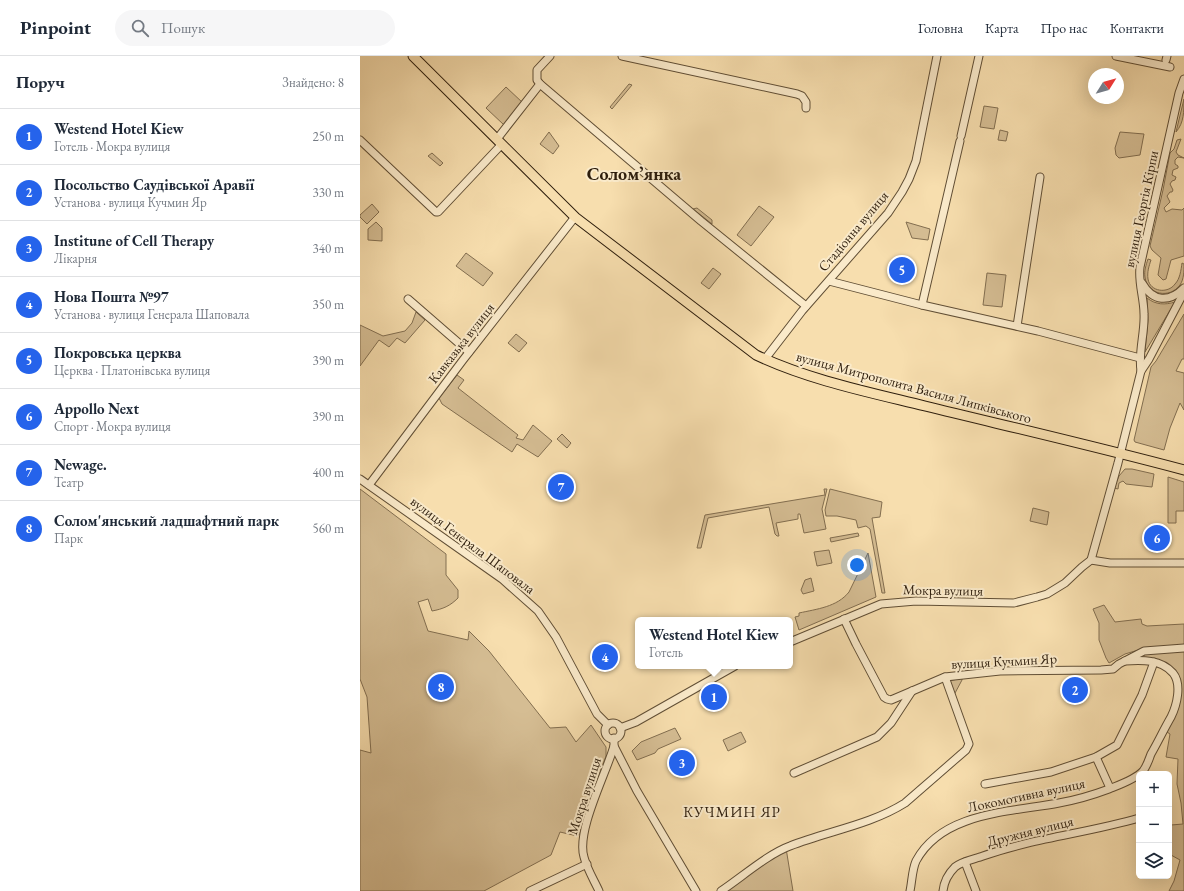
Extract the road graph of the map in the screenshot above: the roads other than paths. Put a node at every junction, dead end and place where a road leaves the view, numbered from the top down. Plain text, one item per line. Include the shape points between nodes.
1 (413, 56) edge
2 (550, 56) edge
3 (622, 56) edge
4 (937, 56) edge
5 (979, 56) edge
6 (1116, 56) edge
7 (1168, 61) edge
8 (1184, 79) edge
9 (540, 84) junction
10 (806, 108) dead end
11 (360, 140) edge
12 (499, 141) junction
13 (1040, 177) dead end
14 (575, 218) junction
15 (829, 280) junction
16 (1140, 280) junction
17 (1184, 288) edge
18 (1184, 292) edge
19 (408, 299) dead end
20 (922, 305) junction
21 (806, 306) junction
22 (1017, 326) junction
23 (469, 352) junction
24 (1140, 358) junction
25 (765, 359) junction
26 (1140, 371) junction
27 (1121, 453) junction
28 (1184, 470) edge
29 (360, 479) edge
30 (369, 485) junction
31 (1091, 560) junction
32 (1184, 563) edge
33 (844, 619) junction
34 (793, 641) edge
35 (1184, 648) edge
36 (1125, 661) junction
37 (1154, 662) junction
38 (730, 669) edge
39 (946, 677) junction
40 (912, 691) junction
41 (608, 725) junction
42 (620, 728) junction
43 (614, 738) junction
44 (614, 746) junction
45 (1096, 757) junction
46 (1145, 771) edge
47 (794, 773) dead end
48 (1136, 777) edge
49 (985, 784) dead end
50 (1110, 788) junction
51 (1136, 819) edge
52 (965, 862) junction
53 (586, 864) junction
54 (530, 891) edge
55 (599, 891) edge
56 (696, 891) edge
57 (721, 891) edge
58 (910, 891) edge
59 (943, 891) edge
60 (976, 891) edge

1 - 12 main road, вулиця Митрополита Василя Липківського
2 - 9 street via 537,70 537,80
3 - 10 street via 797,94 806,102
4 - 15 street, Стадіонна вулиця via 916,161 909,179 888,213
5 - 20 street
6 - 7 street
8 - 16 street, вулиця Георгія Кірпи via 1143,252
9 - 12 street
9 - 21 street via 701,221
11 - 12 street via 436,212
12 - 14 main road, вулиця Митрополита Василя Липківського
13 - 22 street
14 - 23 street, Кавказька вулиця
14 - 25 main road, вулиця Митрополита Василя Липківського via 750,351
15 - 20 street
15 - 21 street, Стадіонна вулиця
16 - 17 street via 1146,290 1156,298 1170,298
16 - 24 street, вулиця Георгія Кірпи via 1144,314
18 - 26 street via 1149,359
19 - 23 street
20 - 22 street
21 - 25 street, Стадіонна вулиця
22 - 24 street
23 - 30 street, Кавказька вулиця
24 - 26 street, вулиця Георгія Кірпи
25 - 27 main road, вулиця Митрополита Василя Липківського via 834,382
26 - 27 street
27 - 28 main road, вулиця Митрополита Василя Липківського
27 - 31 street
29 - 30 street, вулиця Генерала Шаповала
30 - 41 street, вулиця Генерала Шаповала via 502,579 538,611 556,637 597,714
31 - 32 street via 1110,563
31 - 33 street, Мокра вулиця via 1056,590 1014,603 901,602 881,604
33 - 34 street, Мокра вулиця
33 - 40 street via 884,697 891,700
35 - 36 street, вулиця Кучмин Яр via 1144,651
36 - 37 street, Локомотивна вулиця
36 - 39 street, вулиця Кучмин Яр via 1114,669 1000,671
37 - 45 street via 1142,695 1117,745
37 - 46 street, Локомотивна вулиця via 1167,667 1175,676 1178,688 1174,711
38 - 42 street via 636,722
39 - 40 street
39 - 57 street, вулиця Кучмин Яр via 969,744 966,750 896,809 850,828 779,850
40 - 47 street via 891,723 877,737
41 - 42 street via 615,723
41 - 43 street via 606,734
42 - 43 street via 620,734
43 - 44 street
44 - 53 street, Мокра вулиця via 582,841
44 - 56 street via 637,792
45 - 49 street via 1051,772
45 - 50 street
48 - 50 street, Локомотивна вулиця
50 - 58 street, Локомотивна вулиця via 1060,803 958,823 922,851 915,863
51 - 52 street, Дружня вулиця via 1009,847
52 - 59 street, Дружня вулиця via 956,866 950,873 944,882
52 - 60 street
53 - 54 street
53 - 55 street, Мокра вулиця

